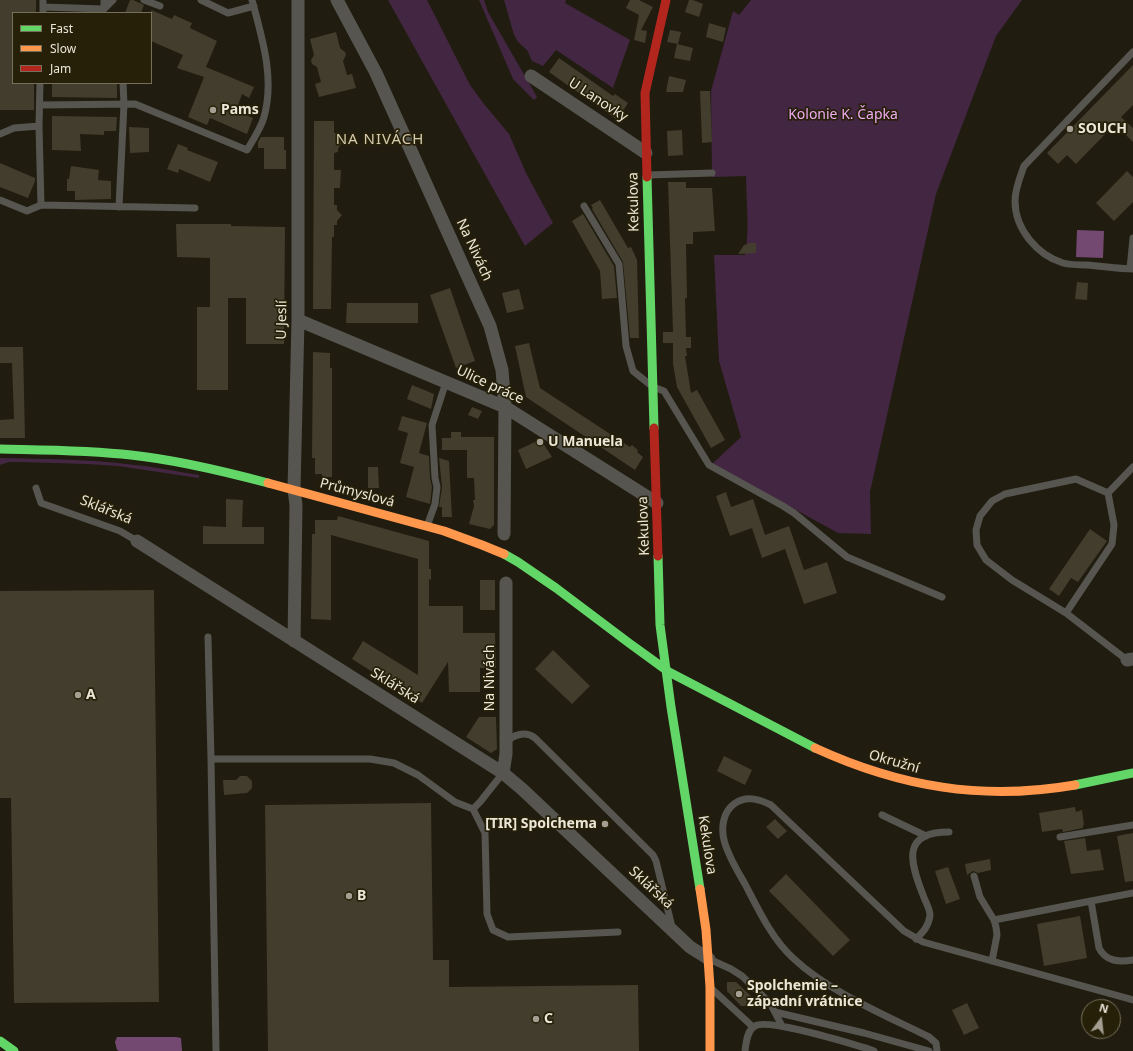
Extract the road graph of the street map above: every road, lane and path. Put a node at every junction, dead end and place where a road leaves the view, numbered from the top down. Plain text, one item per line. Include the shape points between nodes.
1 (104, 0) edge
2 (113, 0) edge
3 (144, 0) edge
4 (201, 0) edge
5 (298, 0) edge
6 (337, 0) edge
7 (666, 0) edge
8 (253, 3) edge
9 (160, 6) dead end
10 (43, 7) edge
11 (104, 9) junction
12 (1133, 52) edge
13 (531, 76) dead end
14 (40, 84) edge
15 (123, 84) edge
16 (124, 104) junction
17 (40, 105) junction
18 (39, 126) junction
19 (0, 134) edge
20 (646, 153) junction
21 (712, 173) dead end
22 (647, 175) junction
23 (0, 200) edge
24 (41, 205) junction
25 (584, 206) dead end
26 (119, 207) junction
27 (195, 208) dead end
28 (1133, 238) edge
29 (1132, 269) edge
30 (298, 320) junction
31 (446, 382) junction
32 (653, 387) junction
33 (505, 407) junction
34 (0, 449) edge
35 (1133, 467) edge
36 (36, 488) dead end
37 (294, 490) junction
38 (1108, 493) junction
39 (657, 503) junction
40 (427, 526) junction
41 (504, 534) dead end
42 (137, 541) joint
43 (506, 583) dead end
44 (942, 597) dead end
45 (1066, 613) junction
46 (208, 637) dead end
47 (294, 641) junction
48 (1130, 660) edge
49 (667, 671) junction
50 (506, 743) junction
51 (211, 759) junction
52 (503, 773) junction
53 (1133, 773) edge
54 (473, 808) junction
55 (882, 815) dead end
56 (1133, 825) edge
57 (949, 832) dead end
58 (926, 836) junction
59 (1060, 837) dead end
60 (974, 876) dead end
61 (1133, 893) edge
62 (1091, 901) junction
63 (994, 920) junction
64 (672, 930) junction
65 (618, 932) dead end
66 (916, 939) junction
67 (709, 959) junction
68 (1133, 960) edge
69 (992, 961) junction
70 (710, 987) junction
71 (1133, 1000) edge
72 (775, 1012) junction
73 (782, 1026) junction
74 (753, 1027) junction
75 (0, 1041) edge
76 (14, 1051) edge
77 (216, 1051) edge
78 (710, 1051) edge
79 (746, 1051) edge
80 (874, 1051) edge
81 (929, 1051) edge
82 (937, 1051) edge

1 - 11 lane
2 - 11 lane
3 - 9 lane
4 - 8 lane via 228,13
5 - 30 street, U Jeslí
6 - 33 street, Na Nivách via 376,73 490,326 502,370
7 - 20 street, Kekulova via 646,86
8 - 16 lane via 264,47 269,84 264,118 247,150 135,104
10 - 11 lane
12 - 29 lane via 1024,166 1015,202 1023,230 1035,246 1048,257 1064,263
13 - 20 street, U Lanovky
14 - 17 lane
15 - 16 lane
16 - 17 lane
16 - 26 lane
17 - 18 lane
18 - 19 lane via 14,128
18 - 24 lane
20 - 22 street, Kekulova
21 - 22 lane
22 - 32 street, Kekulova
23 - 24 lane via 27,211
24 - 26 lane
25 - 32 lane via 619,264 626,346 633,371
26 - 27 lane
28 - 29 lane
30 - 31 street, Ulice práce
30 - 37 street, U Jeslí
31 - 33 street, Ulice práce
31 - 40 lane via 432,425 437,487 435,504
32 - 39 street, Kekulova
32 - 44 lane via 664,391 709,465 794,513 847,557
33 - 39 street, Ulice práce
33 - 41 street, Na Nivách
34 - 37 street, Průmyslová via 79,451 131,456 228,472
35 - 38 lane
36 - 42 lane, Sklářská via 41,503 120,531
37 - 40 street, Průmyslová
37 - 47 street, U Jeslí
38 - 45 lane via 1114,525 1112,544
38 - 45 lane via 1076,479 1005,494 992,501 980,516 976,530 977,545 986,560 1012,580
39 - 49 street, Kekulova via 660,625
40 - 49 street, Průmyslová via 476,542 517,562
42 - 47 street, Sklářská
43 - 50 street, Na Nivách
45 - 48 lane
46 - 51 lane
47 - 52 street, Sklářská
49 - 53 street, Okružní via 812,747 900,780 974,792 1012,792 1076,786
49 - 67 street, Kekulova
50 - 52 street, Na Nivách
50 - 64 lane via 520,734 528,734 535,738 653,855
51 - 54 lane via 370,760 394,763 418,775 455,802
51 - 77 lane
52 - 54 lane
52 - 64 street, Sklářská
54 - 65 lane via 485,833 487,914 493,930 508,937
55 - 58 lane
56 - 59 lane
57 - 58 lane
58 - 66 lane via 916,845 912,867 930,914 927,926
60 - 63 lane via 980,897
61 - 62 lane
62 - 63 lane
62 - 68 lane via 1101,952 1109,959
63 - 69 lane via 997,935
64 - 67 street, Sklářská via 690,947
66 - 69 lane
66 - 82 lane via 904,931 771,805 754,799 745,799 738,801 727,812 723,828 728,853 760,912 784,949 803,967 834,988 929,1037 936,1043
67 - 70 street, Kekulova
67 - 72 lane via 742,976 770,1003
69 - 71 lane
70 - 74 lane
70 - 78 street, Kekulova
72 - 73 lane
72 - 81 lane
73 - 74 lane via 761,1024
73 - 80 lane
74 - 79 lane
75 - 76 street

